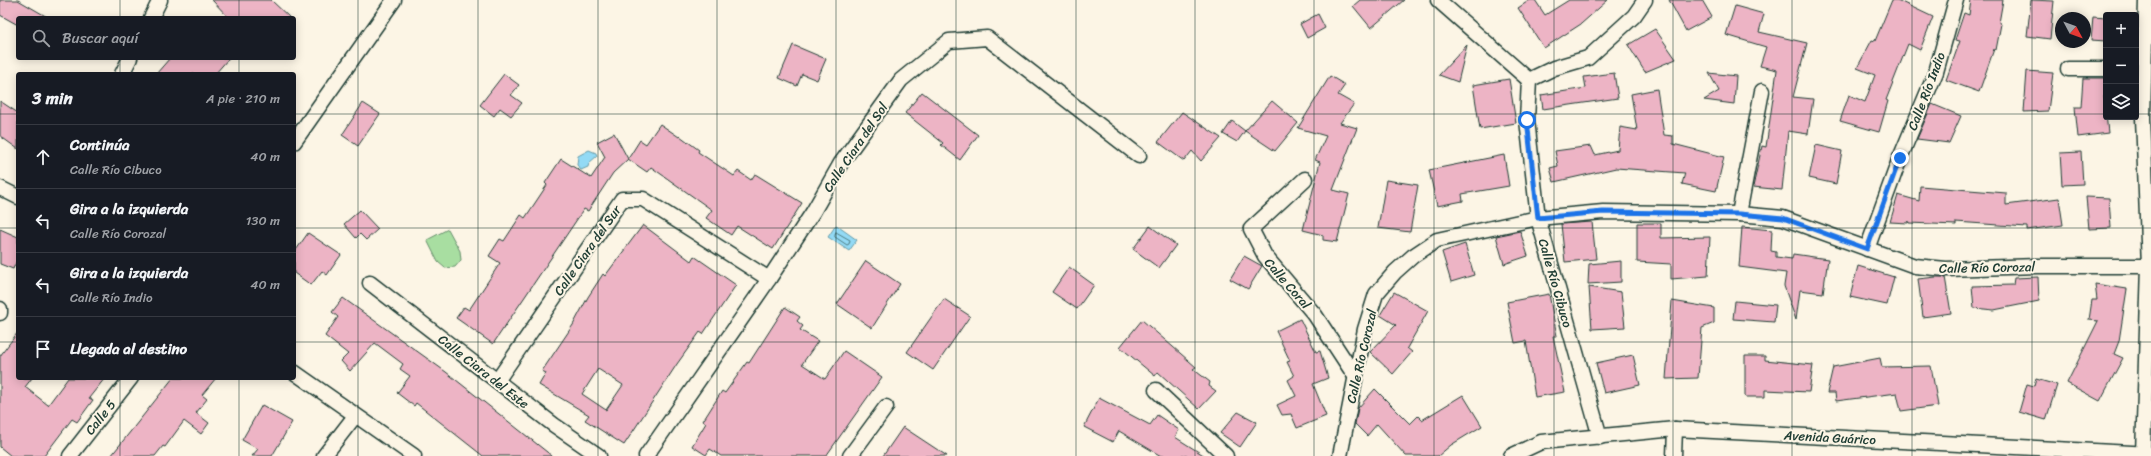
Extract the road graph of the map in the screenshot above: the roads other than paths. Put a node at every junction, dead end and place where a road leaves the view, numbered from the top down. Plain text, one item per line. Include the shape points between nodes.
1 (160, 0) edge
2 (394, 0) edge
3 (1438, 0) edge
4 (1645, 0) edge
5 (1956, 0) edge
6 (2146, 0) edge
7 (152, 16) edge
8 (129, 60) edge
9 (2068, 69) dead end
10 (2103, 69) edge
11 (2140, 69) edge
12 (123, 72) edge
13 (1529, 80) junction
14 (1762, 91) dead end
15 (296, 139) edge
16 (1139, 156) dead end
17 (1305, 178) dead end
18 (0, 188) edge
19 (16, 196) edge
20 (1739, 214) junction
21 (1538, 218) junction
22 (1867, 249) junction
23 (2149, 266) junction
24 (769, 278) junction
25 (370, 283) dead end
26 (296, 373) edge
27 (1355, 376) junction
28 (129, 380) edge
29 (497, 381) junction
30 (1156, 390) dead end
31 (886, 407) dead end
32 (355, 416) junction
33 (1675, 429) junction
34 (1600, 437) junction
35 (2147, 454) edge
36 (70, 456) edge
37 (324, 456) edge
38 (414, 456) edge
39 (599, 456) edge
40 (646, 456) edge
41 (850, 456) edge
42 (1226, 456) edge
43 (1340, 456) edge
44 (1511, 456) edge
45 (1674, 456) edge

1 - 7 street
2 - 15 street
3 - 13 street
4 - 13 street via 1634,16 1588,58 1554,68
5 - 22 street, Calle Río Indio via 1936,72 1900,158
6 - 11 street
8 - 12 street
9 - 10 street
11 - 23 street
13 - 21 street, Calle Río Cibuco via 1527,120
14 - 20 street
16 - 24 street, Calle Ciara del Sol via 987,38 949,41 901,80 841,163 813,212
17 - 27 street, Calle Coral via 1251,229 1264,256 1315,314
18 - 19 street
20 - 21 street, Calle Río Corozal via 1603,212
20 - 22 street, Calle Río Corozal via 1783,218
21 - 27 street, Calle Río Corozal via 1437,240 1413,256 1376,294
21 - 34 street, Calle Río Cibuco
22 - 23 street, Calle Río Corozal via 1915,266 1946,269
23 - 35 street
24 - 29 street, Calle Ciara del Sur via 643,199 622,199
24 - 40 street, Calle Ciara del Sol
25 - 29 street, Calle Ciara del Este
26 - 32 street
27 - 43 street, Calle Río Corozal
28 - 36 street, Calle 5
29 - 39 street, Calle Ciara del Este
30 - 42 street
31 - 41 street
32 - 37 street
32 - 38 street
33 - 34 street, Avenida Guárico
33 - 35 street, Avenida Guárico
33 - 45 street
34 - 44 street, Avenida Guárico via 1541,442

